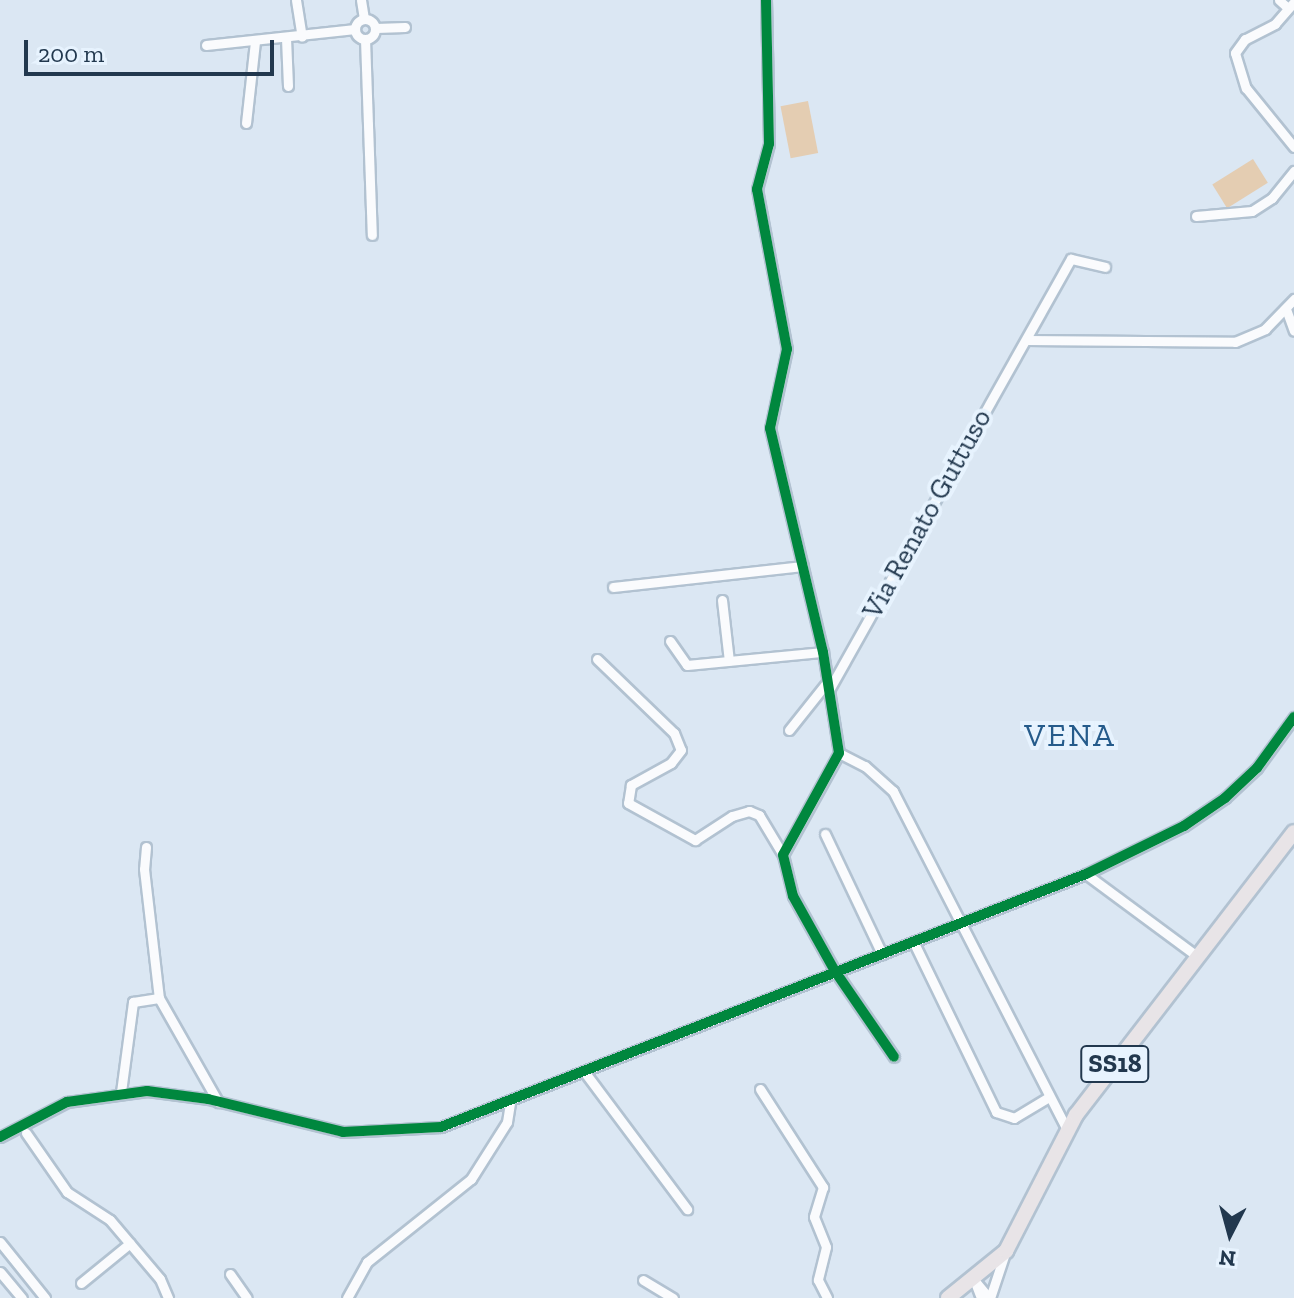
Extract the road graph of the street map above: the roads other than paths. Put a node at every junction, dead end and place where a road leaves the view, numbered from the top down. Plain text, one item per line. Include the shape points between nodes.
1 (296, 0) edge
2 (361, 0) edge
3 (766, 0) edge
4 (1279, 0) edge
5 (1291, 5) edge
6 (364, 19) junction
7 (405, 27) dead end
8 (376, 28) junction
9 (355, 29) junction
10 (302, 37) junction
11 (286, 38) junction
12 (365, 39) junction
13 (255, 41) junction
14 (206, 45) dead end
15 (288, 86) dead end
16 (246, 123) dead end
17 (1294, 147) edge
18 (1294, 171) edge
19 (1196, 216) dead end
20 (372, 235) dead end
21 (1105, 267) dead end
22 (1294, 299) edge
23 (1286, 309) junction
24 (1294, 331) edge
25 (1026, 340) junction
26 (803, 566) junction
27 (613, 587) dead end
28 (722, 600) dead end
29 (670, 641) dead end
30 (823, 652) junction
31 (597, 659) dead end
32 (729, 661) junction
33 (829, 684) junction
34 (1294, 717) edge
35 (789, 730) dead end
36 (839, 753) junction
37 (1294, 832) edge
38 (825, 834) dead end
39 (146, 847) dead end
40 (783, 855) junction
41 (1086, 874) junction
42 (959, 926) junction
43 (914, 943) junction
44 (882, 954) junction
45 (1198, 957) junction
46 (835, 971) junction
47 (159, 998) junction
48 (894, 1057) dead end
49 (586, 1074) junction
50 (760, 1089) dead end
51 (121, 1092) junction
52 (1047, 1098) junction
53 (218, 1102) junction
54 (510, 1102) junction
55 (1067, 1130) junction
56 (26, 1133) dead end
57 (0, 1137) edge
58 (687, 1209) dead end
59 (0, 1242) edge
60 (130, 1243) junction
61 (1006, 1251) junction
62 (0, 1272) edge
63 (230, 1274) dead end
64 (643, 1280) dead end
65 (974, 1280) junction
66 (81, 1283) dead end
67 (950, 1296) edge
68 (22, 1298) edge
69 (45, 1298) edge
70 (168, 1298) edge
71 (247, 1298) edge
72 (347, 1298) edge
73 (673, 1298) edge
74 (827, 1298) edge
75 (978, 1298) edge
76 (990, 1298) edge

1 - 10 street
2 - 6 street
3 - 26 street via 769,144 757,189 787,349 770,428
4 - 5 street
5 - 17 street via 1275,24 1245,39 1235,53 1246,88
6 - 8 street
6 - 9 street
7 - 8 street
8 - 12 street
9 - 10 street
9 - 12 street
10 - 11 street
11 - 13 street
11 - 15 street
12 - 20 street
13 - 14 street
13 - 16 street
18 - 19 street via 1272,198 1252,211
21 - 25 street, Via Renato Guttuso via 1071,259
22 - 23 street
23 - 24 street
23 - 25 street via 1265,329 1235,342
25 - 33 street, Via Renato Guttuso
26 - 27 street
26 - 30 street
28 - 32 street
29 - 32 street via 687,665
30 - 32 street
30 - 33 street
31 - 40 street via 674,733 681,750 671,763 631,785 628,803 695,840 749,811 759,815
33 - 35 street, Via Renato Guttuso
33 - 36 street
34 - 41 street via 1257,768 1225,798 1184,826
36 - 40 street
36 - 42 street via 865,766 893,791
37 - 45 main road, SS18
38 - 44 street
39 - 47 street
40 - 46 street via 793,896
41 - 42 street
41 - 45 street
42 - 43 street
42 - 52 street
43 - 44 street
43 - 52 street via 996,1112 1014,1118
44 - 46 street
45 - 55 main road, SS18
46 - 48 street
46 - 49 street
47 - 51 street via 133,1002
47 - 53 street
49 - 54 street
49 - 58 street
50 - 74 street via 823,1187 814,1217 826,1247 818,1280
51 - 53 street
51 - 57 street via 67,1102
52 - 55 street
53 - 54 street via 343,1132 380,1133 441,1127
54 - 72 street via 507,1122 471,1179 367,1262
55 - 61 main road, SS18
56 - 60 street via 67,1192 110,1220
59 - 69 street
60 - 66 street
60 - 70 street via 160,1279
61 - 65 main road, SS18
61 - 76 street
62 - 68 street
63 - 71 street
64 - 73 street
65 - 67 main road, SS18
65 - 75 street
65 - 76 street
67 - 75 street

